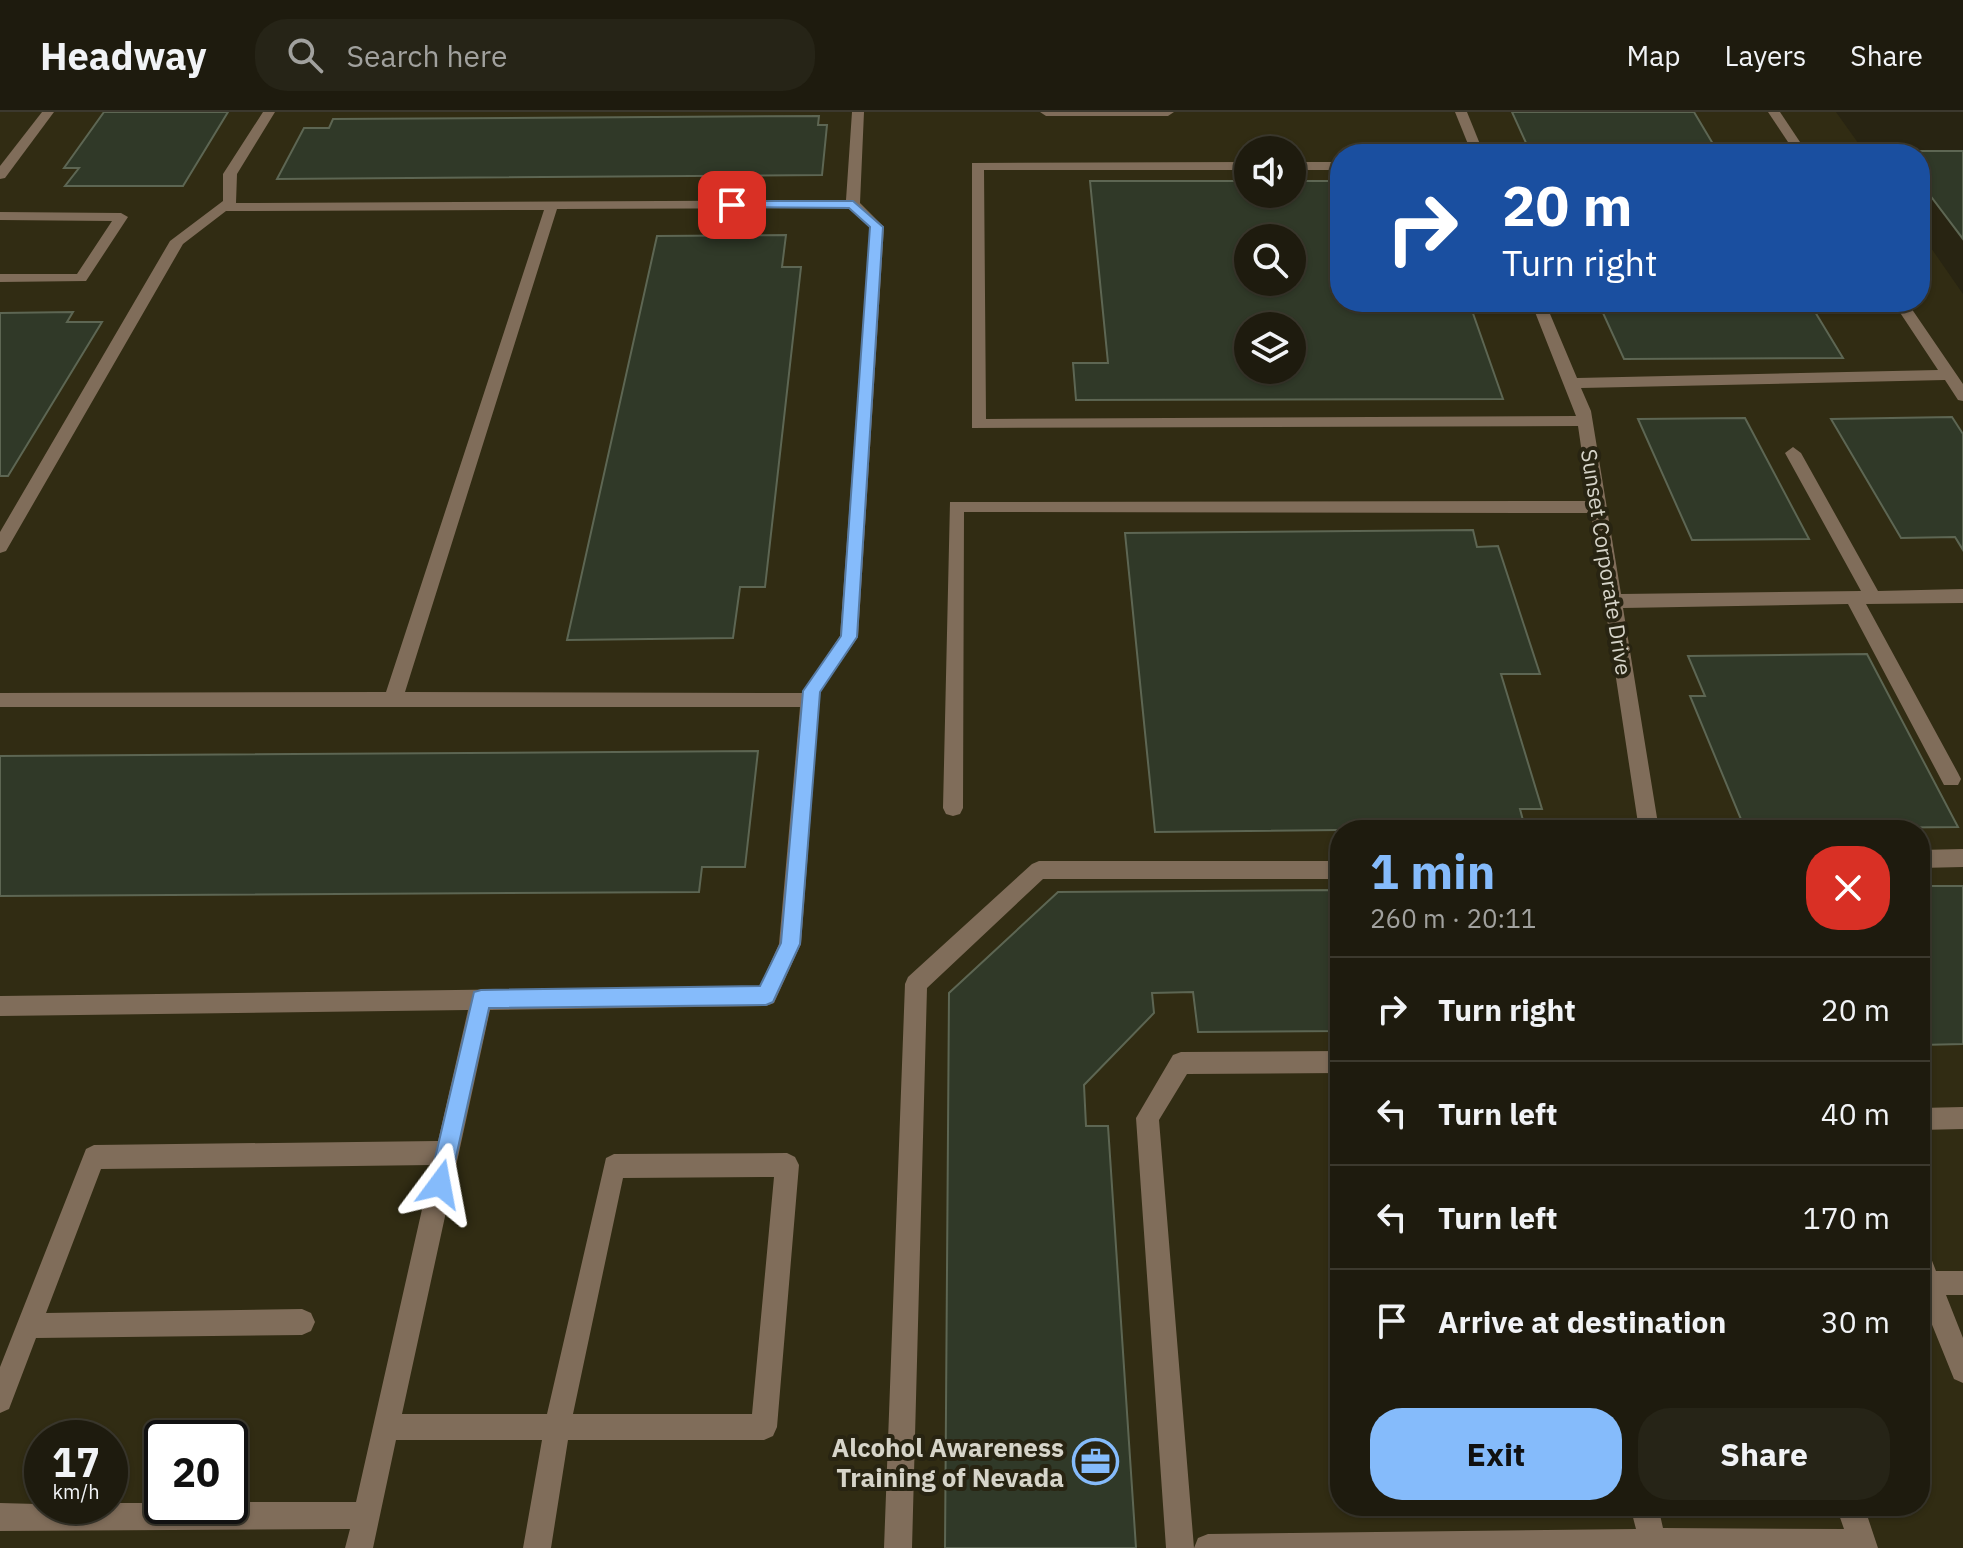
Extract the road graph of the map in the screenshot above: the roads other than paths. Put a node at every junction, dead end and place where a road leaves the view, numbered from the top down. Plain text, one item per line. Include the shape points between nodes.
1 (48, 112) edge
2 (269, 112) edge
3 (858, 112) edge
4 (1046, 112) edge
5 (1168, 112) edge
6 (1461, 112) edge
7 (1774, 112) edge
8 (1474, 144) edge
9 (1795, 144) edge
10 (1234, 166) edge
11 (1306, 166) edge
12 (1330, 166) edge
13 (0, 175) edge
14 (853, 204) junction
15 (552, 205) junction
16 (223, 207) junction
17 (0, 216) edge
18 (0, 278) edge
19 (1542, 312) edge
20 (1907, 312) edge
21 (1949, 375) junction
22 (1571, 383) junction
23 (1963, 396) edge
24 (1584, 421) junction
25 (1793, 453) dead end
26 (1598, 507) junction
27 (0, 547) edge
28 (1963, 596) edge
29 (1863, 597) junction
30 (1613, 601) junction
31 (393, 699) junction
32 (0, 700) edge
33 (811, 700) junction
34 (1951, 779) dead end
35 (953, 808) dead end
36 (1647, 820) edge
37 (1963, 858) edge
38 (1930, 859) edge
39 (1330, 870) edge
40 (481, 999) junction
41 (0, 1006) edge
42 (1330, 1062) edge
43 (1963, 1118) edge
44 (1930, 1119) edge
45 (446, 1153) junction
46 (1930, 1277) edge
47 (1963, 1283) edge
48 (1930, 1292) edge
49 (302, 1322) dead end
50 (29, 1326) junction
51 (1963, 1370) edge
52 (0, 1400) edge
53 (386, 1427) junction
54 (557, 1427) junction
55 (366, 1515) junction
56 (1647, 1516) edge
57 (1854, 1516) edge
58 (0, 1517) edge
59 (1654, 1545) edge
60 (1864, 1546) edge
61 (359, 1548) edge
62 (537, 1548) edge
63 (898, 1548) edge
64 (1180, 1548) edge
65 (1208, 1548) edge

1 - 13 street
2 - 16 street via 230,174 230,202
3 - 14 street
4 - 5 street
6 - 8 street
7 - 9 street
10 - 24 street via 977,166 978,424
11 - 12 street
14 - 15 street
14 - 33 street via 877,227 849,637 811,691
15 - 16 street
15 - 31 street
16 - 27 street via 177,241
17 - 18 street via 121,217 81,278
19 - 22 street, Sunset Corporate Drive
20 - 21 street
21 - 22 street
21 - 23 street
22 - 24 street, Sunset Corporate Drive
24 - 26 street, Sunset Corporate Drive
25 - 29 street
26 - 30 street, Sunset Corporate Drive
26 - 35 street via 956,506
28 - 29 street
29 - 30 street
29 - 34 street
30 - 36 street, Sunset Corporate Drive
31 - 32 street
31 - 33 street
33 - 40 street via 790,944 766,996
37 - 38 street
39 - 63 street via 1039,870 916,984
40 - 41 street
40 - 45 street
42 - 64 street via 1181,1063 1147,1118
43 - 44 street
45 - 50 street via 94,1157
45 - 53 street
46 - 47 street
48 - 51 street
49 - 50 street
50 - 52 street
53 - 54 street
53 - 55 street
54 - 54 street via 764,1427 787,1165 614,1166
54 - 62 street
55 - 58 street
55 - 61 street
56 - 59 street
57 - 60 street
59 - 60 street
59 - 65 street

